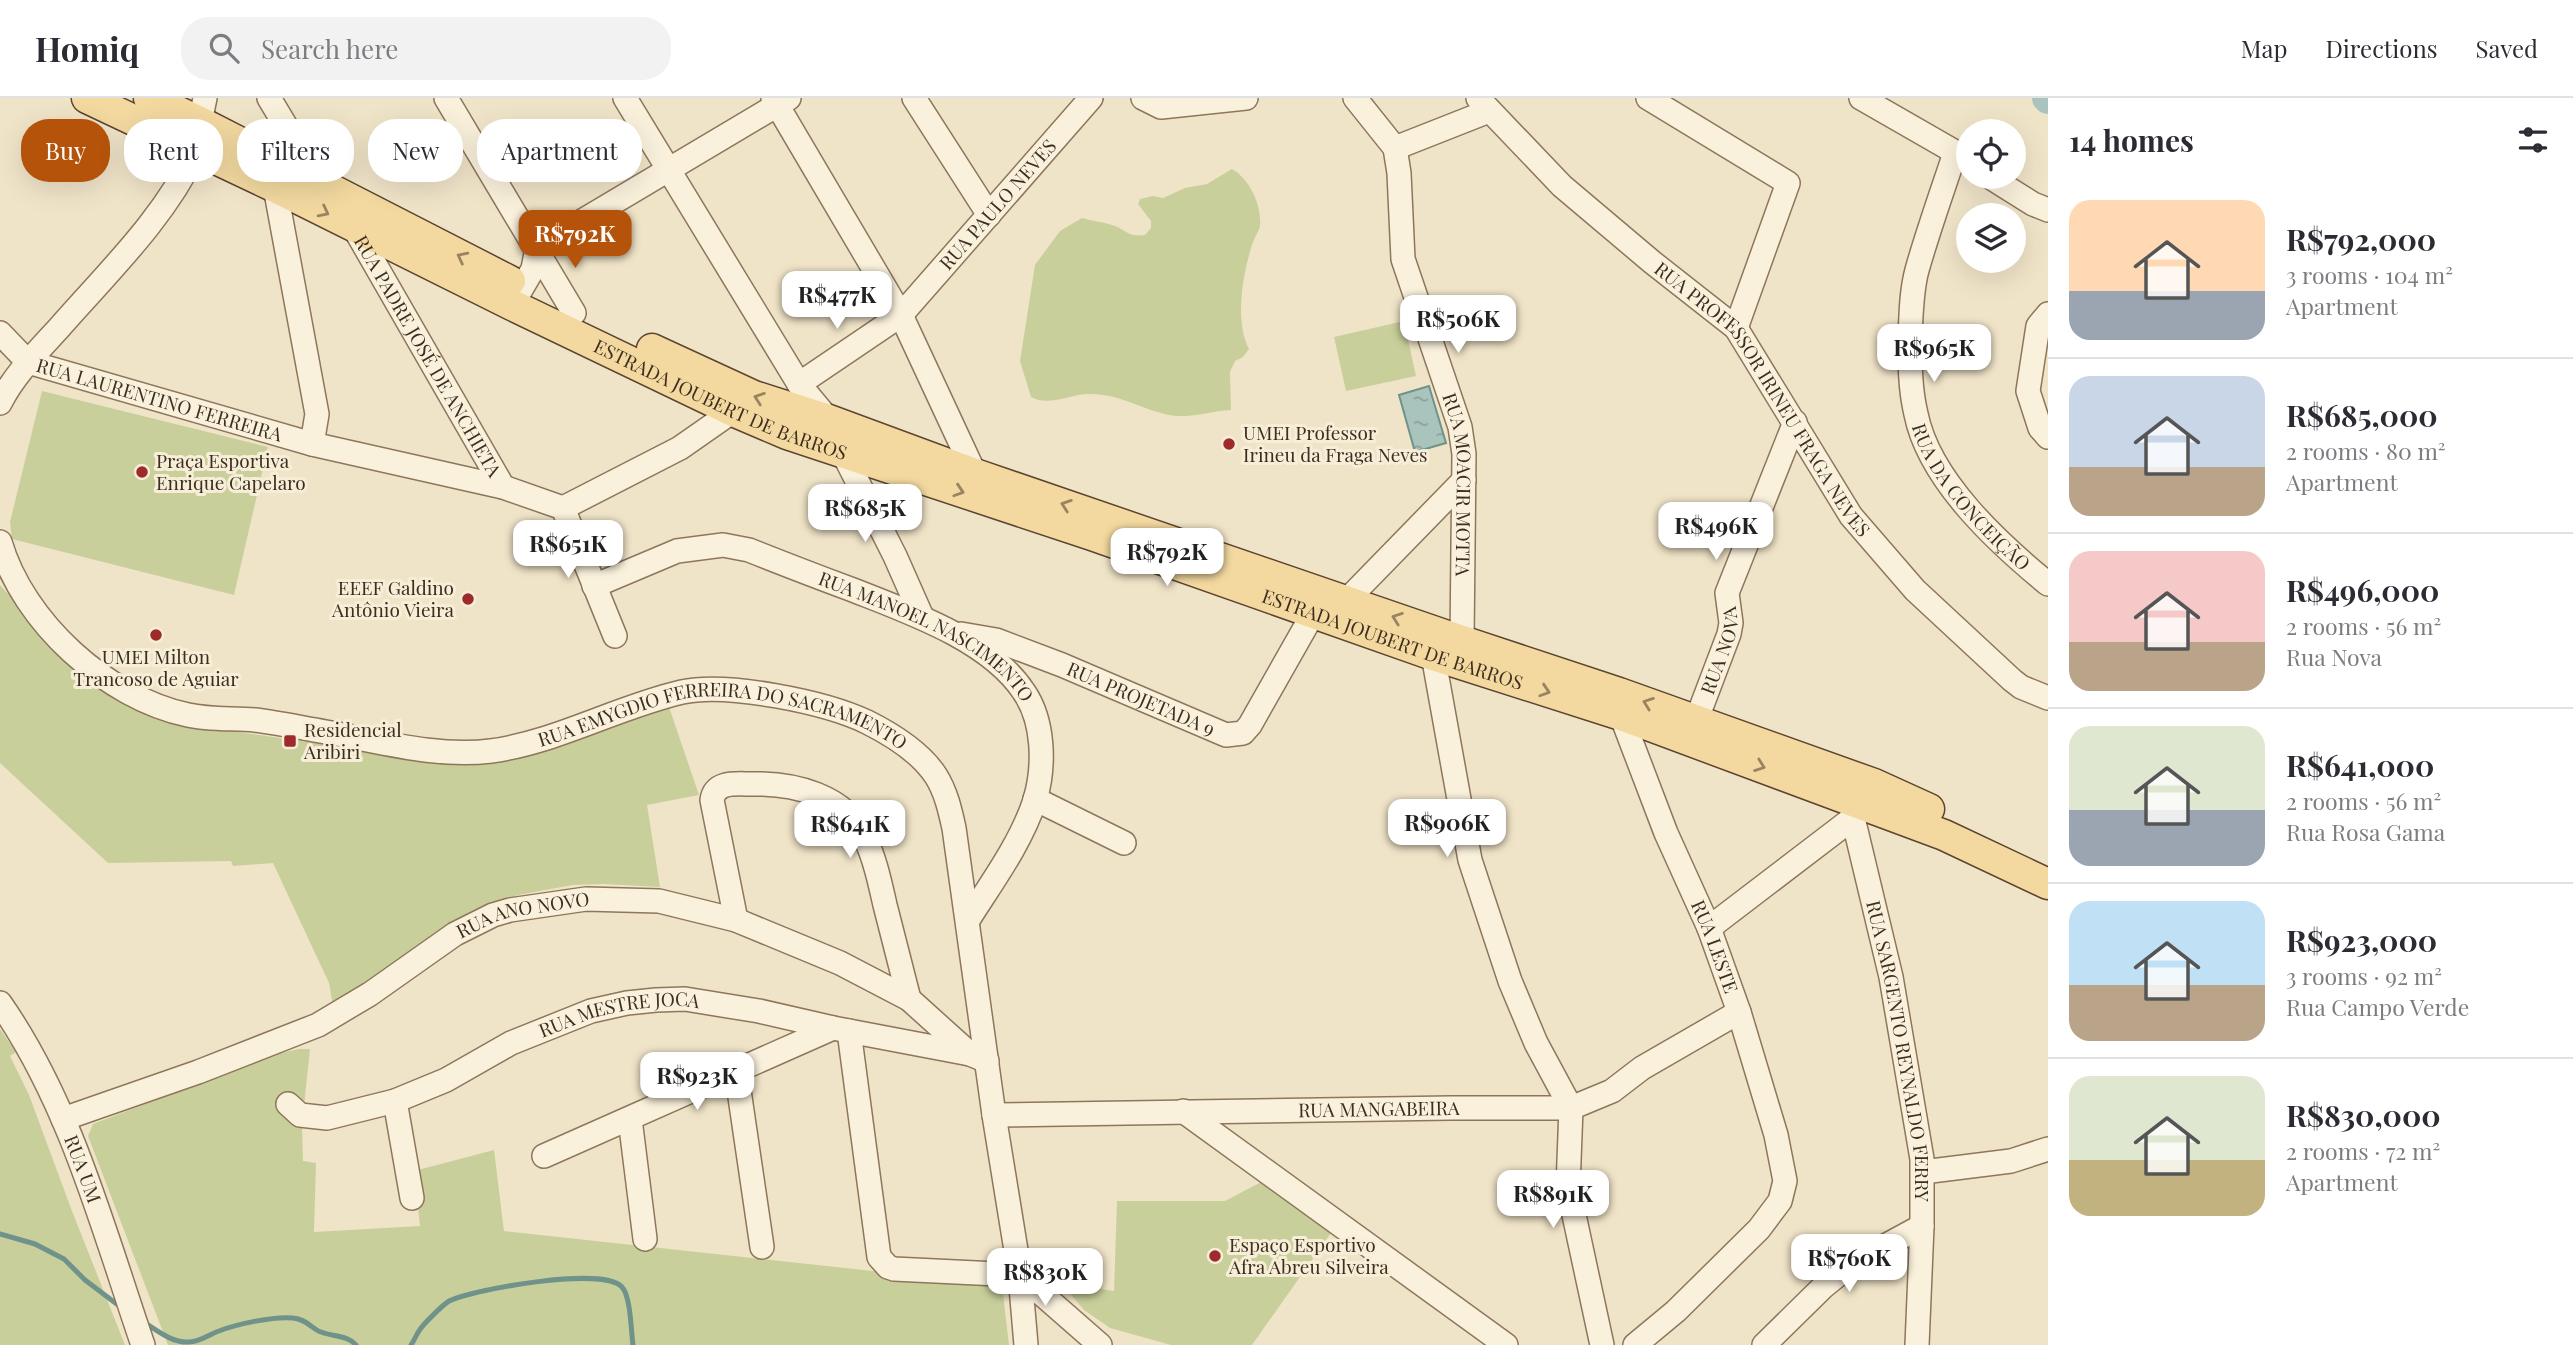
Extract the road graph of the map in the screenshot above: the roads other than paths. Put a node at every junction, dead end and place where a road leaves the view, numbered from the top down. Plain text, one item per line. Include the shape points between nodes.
1 (87, 98) edge
2 (149, 98) edge
3 (446, 98) edge
4 (625, 98) edge
5 (914, 98) edge
6 (1091, 98) edge
7 (1143, 98) edge
8 (1246, 98) edge
9 (1355, 98) edge
10 (1648, 98) edge
11 (1861, 98) edge
12 (275, 100) edge
13 (780, 100) edge
14 (1484, 104) edge
15 (178, 119) edge
16 (190, 119) edge
17 (223, 135) edge
18 (223, 143) edge
19 (1395, 148) junction
20 (1956, 153) edge
21 (668, 169) junction
22 (1956, 172) edge
23 (180, 182) edge
24 (320, 183) junction
25 (275, 187) junction
26 (2009, 189) edge
27 (2048, 210) edge
28 (989, 215) junction
29 (353, 226) junction
30 (537, 248) junction
31 (518, 296) junction
32 (574, 313) junction
33 (2048, 314) edge
34 (901, 315) junction
35 (1736, 327) junction
36 (0, 333) edge
37 (28, 362) junction
38 (799, 384) junction
39 (0, 403) edge
40 (733, 411) junction
41 (828, 420) junction
42 (1795, 422) junction
43 (2048, 437) edge
44 (312, 444) junction
45 (843, 453) junction
46 (975, 474) junction
47 (1464, 480) junction
48 (503, 487) junction
49 (563, 508) junction
50 (0, 542) edge
51 (7, 572) edge
52 (2048, 584) edge
53 (594, 586) junction
54 (1347, 600) junction
55 (1314, 612) junction
56 (922, 617) junction
57 (948, 632) junction
58 (615, 636) dead end
59 (1462, 641) junction
60 (1433, 655) junction
61 (2048, 698) edge
62 (1621, 716) junction
63 (1696, 721) junction
64 (1035, 799) junction
65 (1852, 809) junction
66 (1124, 843) dead end
67 (2048, 868) edge
68 (2048, 884) edge
69 (736, 920) junction
70 (968, 920) junction
71 (1709, 928) junction
72 (909, 999) junction
73 (0, 1003) edge
74 (1738, 1012) junction
75 (841, 1030) junction
76 (979, 1057) junction
77 (736, 1070) junction
78 (395, 1101) junction
79 (288, 1104) dead end
80 (1571, 1108) junction
81 (1183, 1111) junction
82 (994, 1115) junction
83 (63, 1119) junction
84 (630, 1119) junction
85 (2048, 1149) edge
86 (544, 1156) dead end
87 (1923, 1172) junction
88 (412, 1198) dead end
89 (1922, 1226) junction
90 (645, 1239) dead end
91 (762, 1247) dead end
92 (1020, 1275) junction
93 (143, 1345) edge
94 (1027, 1345) edge
95 (1100, 1345) edge
96 (1506, 1345) edge
97 (1602, 1345) edge
98 (1635, 1345) edge
99 (1764, 1345) edge
100 (1917, 1345) edge

1 - 15 main road, ESTRADA JOUBERT DE BARROS
2 - 16 main road, ESTRADA JOUBERT DE BARROS
3 - 30 street
4 - 21 street
5 - 28 street
6 - 28 street, RUA PAULO NEVES
7 - 8 street via 1161,107
9 - 19 street
10 - 35 street via 1788,183
11 - 20 street
12 - 24 street
13 - 21 street
13 - 34 street
14 - 19 street
14 - 35 street, RUA PROFESSOR IRINEU FRAGA NEVES via 1562,186
17 - 24 main road, ESTRADA JOUBERT DE BARROS
18 - 25 main road, ESTRADA JOUBERT DE BARROS
19 - 47 street, RUA MOACIR MOTTA via 1403,259 1460,427
21 - 30 street
21 - 38 street
22 - 52 street, RUA DA CONCEIÇÃO via 1917,272 1912,298 1910,371 1916,416 1951,488 2012,555
23 - 37 street via 154,220
31 -> 24 main road, ESTRADA JOUBERT DE BARROS
25 -> 29 main road, ESTRADA JOUBERT DE BARROS
25 - 44 street via 317,414
26 - 27 street
28 - 34 street, RUA PAULO NEVES
29 - 31 main road, ESTRADA JOUBERT DE BARROS
29 - 48 street, RUA PADRE JOSÉ DE ANCHIETA
30 - 31 street via 533,269
30 - 32 street
31 - 32 main road, ESTRADA JOUBERT DE BARROS
31 - 40 main road, ESTRADA JOUBERT DE BARROS
41 -> 32 main road, ESTRADA JOUBERT DE BARROS via 754,396
33 - 43 street via 2038,326 2028,391 2040,428
34 - 38 street, RUA PAULO NEVES
34 - 46 street
35 - 42 street, RUA PROFESSOR IRINEU FRAGA NEVES
36 - 37 street, RUA LAURENTINO FERREIRA
37 - 39 street
37 - 44 street, RUA LAURENTINO FERREIRA
38 - 41 street
40 - 45 main road, ESTRADA JOUBERT DE BARROS
40 - 49 street via 680,448
41 - 46 main road, ESTRADA JOUBERT DE BARROS
42 - 61 street, RUA PROFESSOR IRINEU FRAGA NEVES via 1852,516 1915,590 2011,680
42 - 63 street, RUA NOVA via 1727,593 1729,635
44 - 48 street, RUA LAURENTINO FERREIRA
45 -> 55 main road, ESTRADA JOUBERT DE BARROS
45 - 56 street
54 -> 46 main road, ESTRADA JOUBERT DE BARROS
47 - 54 street
47 - 59 street, RUA MOACIR MOTTA
48 - 49 street, RUA LAURENTINO FERREIRA
49 - 53 street
50 - 51 street, RUA EMYGDIO FERREIRA DO SACRAMENTO
51 - 70 street, RUA EMYGDIO FERREIRA DO SACRAMENTO via 55,636 79,658 132,694 190,716 255,720 460,752 542,739 696,690 737,691 835,710 894,738 936,775 949,802
53 - 56 street, RUA MANOEL NASCIMENTO via 677,551 723,545 749,550
53 - 58 street
59 -> 54 main road, ESTRADA JOUBERT DE BARROS
55 - 57 street, RUA PROJETADA 9 via 1250,725 1243,733 1226,735 996,640
55 - 60 main road, ESTRADA JOUBERT DE BARROS
56 - 57 street, RUA MANOEL NASCIMENTO
57 - 64 street, RUA MANOEL NASCIMENTO via 994,660 1025,693 1039,730 1041,757
63 -> 59 main road, ESTRADA JOUBERT DE BARROS
60 -> 62 main road, ESTRADA JOUBERT DE BARROS
60 - 80 street via 1470,860 1510,981
62 -> 65 main road, ESTRADA JOUBERT DE BARROS
62 - 71 street, RUA LESTE
63 - 67 main road, ESTRADA JOUBERT DE BARROS via 1874,785
64 - 66 street
64 - 70 street, RUA MANOEL NASCIMENTO via 1014,846
65 - 68 main road, ESTRADA JOUBERT DE BARROS via 1944,835
65 - 71 street
65 - 87 street, RUA SARGENTO REYNALDO FERRY via 1898,1009
69 - 72 street, RUA ANO NOVO via 841,963
69 - 72 street via 713,794 719,787 760,784 795,786 828,799 851,817 864,836
69 - 83 street, RUA ANO NOVO via 659,901 626,899 565,901 493,915 455,934 318,1025
70 - 76 street, RUA EMYGDIO FERREIRA DO SACRAMENTO
71 - 74 street, RUA LESTE
72 - 76 street, RUA ANO NOVO
73 - 83 street, RUA UM
74 - 80 street, RUA MANGABEIRA via 1642,1068 1612,1091
74 - 98 street, RUA LESTE via 1782,1158 1780,1201 1759,1230
75 - 76 street, RUA MESTRE JOCA
75 - 77 street
75 - 78 street, RUA MESTRE JOCA via 685,999 627,1003 591,1011 511,1043 446,1080
75 - 92 street via 879,1258 894,1269
76 - 82 street, RUA EMYGDIO FERREIRA DO SACRAMENTO
77 - 84 street
77 - 91 street
78 - 79 street, RUA MESTRE JOCA via 327,1118 300,1115
78 - 88 street
80 - 81 street, RUA MANGABEIRA
80 - 97 street via 1567,1187
81 - 82 street, RUA MANGABEIRA
81 - 96 street
82 - 92 street, RUA EMYGDIO FERREIRA DO SACRAMENTO
83 - 93 street, RUA UM
84 - 86 street
84 - 90 street
85 - 87 street via 2011,1161
87 - 89 street, RUA SARGENTO REYNALDO FERRY
89 - 99 street via 1850,1265
89 - 100 street, RUA SARGENTO REYNALDO FERRY
92 - 94 street, RUA EMYGDIO FERREIRA DO SACRAMENTO
92 - 95 street

